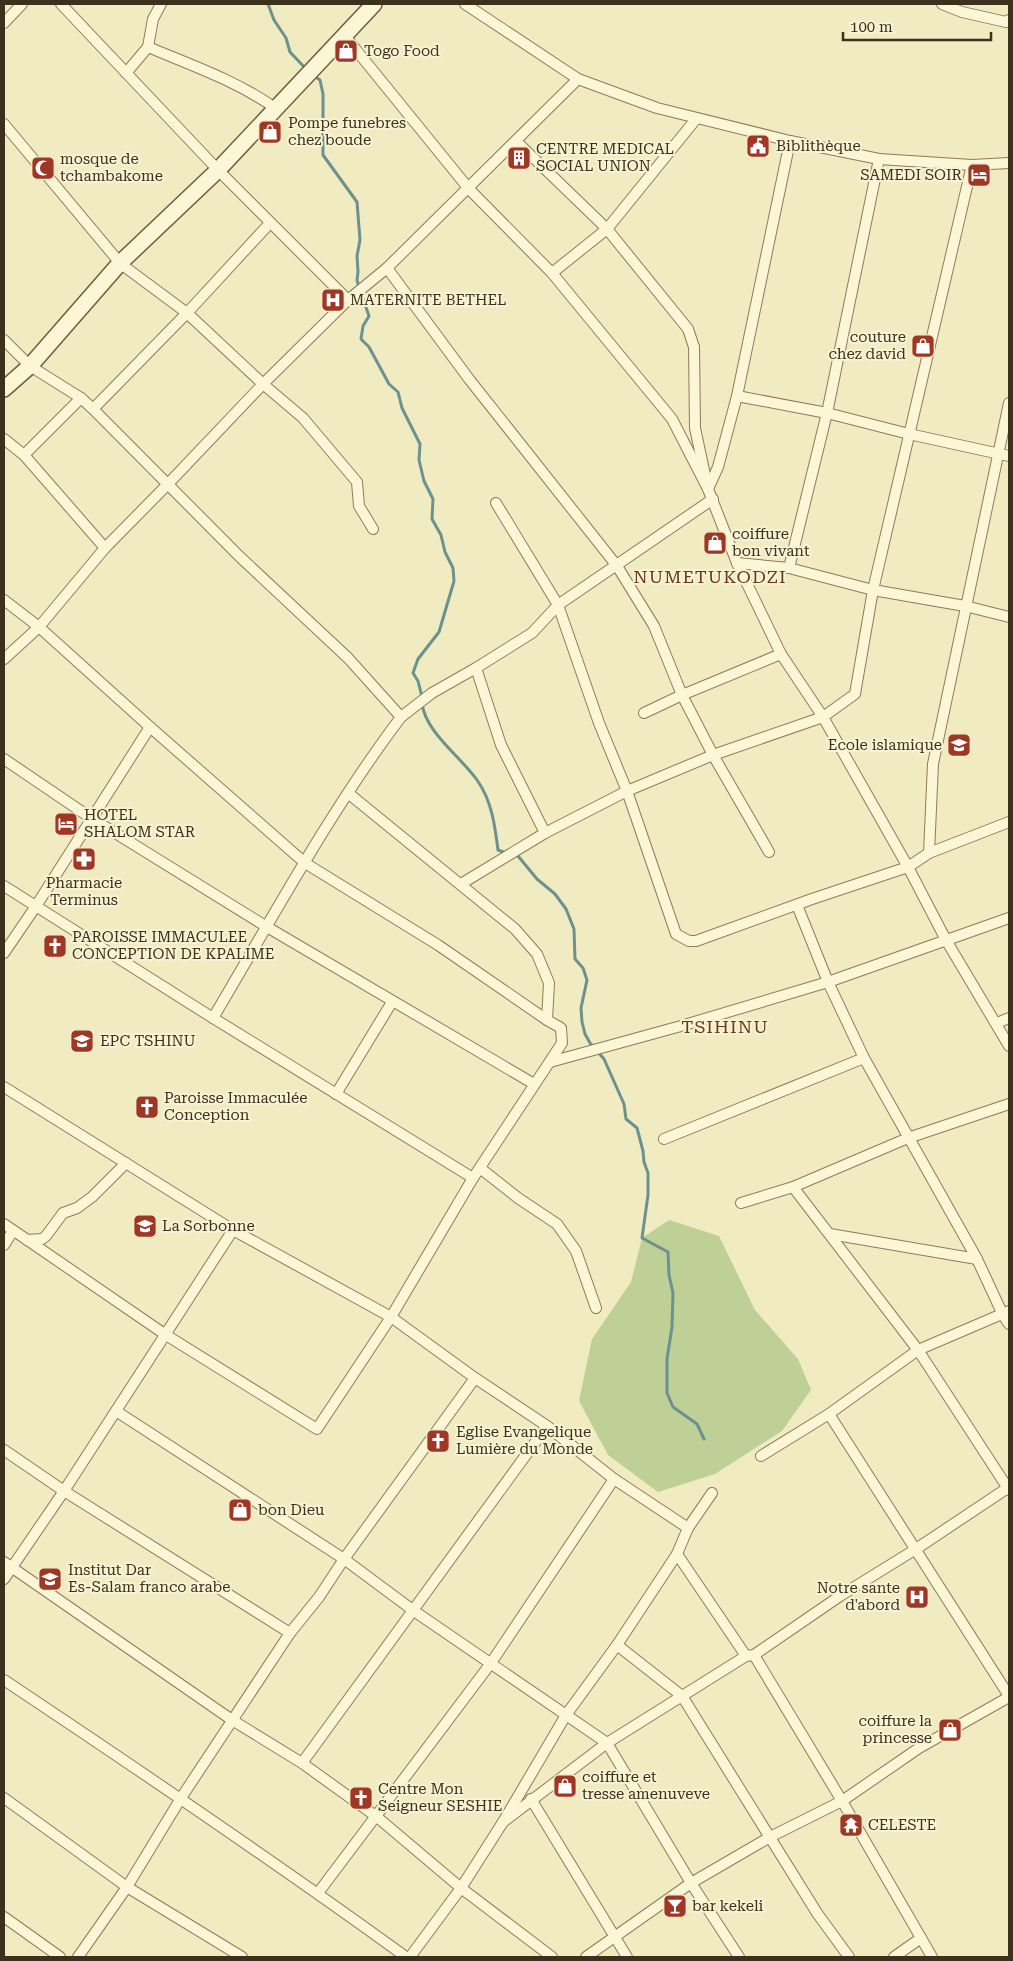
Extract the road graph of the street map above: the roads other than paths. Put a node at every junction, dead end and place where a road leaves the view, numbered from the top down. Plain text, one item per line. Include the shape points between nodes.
1 (22, 4) edge
2 (61, 4) edge
3 (161, 4) edge
4 (374, 4) edge
5 (465, 4) edge
6 (942, 4) edge
7 (964, 8) edge
8 (1009, 20) edge
9 (4, 23) edge
10 (344, 35) junction
11 (148, 47) junction
12 (126, 73) junction
13 (578, 78) junction
14 (275, 108) junction
15 (696, 119) junction
16 (4, 124) edge
17 (790, 141) junction
18 (516, 142) junction
19 (879, 159) junction
20 (1009, 163) edge
21 (972, 165) junction
22 (218, 170) junction
23 (469, 188) junction
24 (270, 223) junction
25 (607, 229) junction
26 (120, 264) junction
27 (387, 268) junction
28 (552, 273) junction
29 (348, 300) junction
30 (187, 313) junction
31 (4, 340) edge
32 (30, 366) junction
33 (263, 384) junction
34 (4, 389) edge
35 (737, 396) junction
36 (81, 398) junction
37 (1009, 403) edge
38 (93, 409) junction
39 (827, 414) junction
40 (909, 434) junction
41 (4, 439) edge
42 (998, 454) junction
43 (24, 455) junction
44 (1009, 456) edge
45 (168, 485) junction
46 (708, 489) junction
47 (713, 499) junction
48 (496, 503) dead end
49 (372, 529) dead end
50 (105, 548) junction
51 (737, 563) junction
52 (617, 566) junction
53 (789, 568) junction
54 (872, 590) junction
55 (4, 600) edge
56 (558, 605) junction
57 (965, 606) junction
58 (1009, 617) edge
59 (39, 627) junction
60 (782, 654) junction
61 (4, 659) edge
62 (476, 668) junction
63 (682, 695) junction
64 (644, 714) dead end
65 (401, 717) junction
66 (823, 717) junction
67 (150, 727) junction
68 (713, 755) junction
69 (4, 759) edge
70 (627, 791) junction
71 (348, 793) junction
72 (91, 818) junction
73 (1009, 822) edge
74 (545, 833) junction
75 (769, 852) dead end
76 (929, 853) junction
77 (305, 863) junction
78 (908, 867) junction
79 (461, 884) junction
80 (4, 886) edge
81 (797, 905) junction
82 (36, 906) junction
83 (1009, 918) edge
84 (267, 927) junction
85 (946, 940) junction
86 (4, 953) edge
87 (828, 982) junction
88 (392, 1002) junction
89 (213, 1018) junction
90 (1009, 1018) edge
91 (547, 1020) junction
92 (997, 1023) junction
93 (1009, 1046) edge
94 (864, 1058) junction
95 (550, 1062) junction
96 (534, 1084) junction
97 (5, 1090) edge
98 (336, 1094) junction
99 (1009, 1104) edge
100 (908, 1138) junction
101 (664, 1139) dead end
102 (126, 1163) junction
103 (480, 1168) junction
104 (473, 1178) junction
105 (793, 1187) junction
106 (741, 1203) dead end
107 (4, 1224) edge
108 (233, 1230) junction
109 (13, 1231) junction
110 (830, 1234) junction
111 (27, 1240) junction
112 (4, 1245) edge
113 (977, 1260) junction
114 (596, 1308) dead end
115 (1006, 1313) edge
116 (391, 1317) junction
117 (1009, 1324) edge
118 (166, 1335) junction
119 (918, 1350) junction
120 (474, 1378) junction
121 (116, 1411) junction
122 (829, 1414) junction
123 (547, 1426) junction
124 (4, 1450) edge
125 (761, 1456) dead end
126 (614, 1479) junction
127 (1009, 1489) edge
128 (64, 1491) junction
129 (712, 1493) dead end
130 (688, 1528) junction
131 (916, 1549) junction
132 (677, 1554) junction
133 (344, 1559) junction
134 (8, 1564) edge
135 (4, 1579) edge
136 (414, 1611) junction
137 (290, 1633) junction
138 (617, 1645) junction
139 (750, 1656) junction
140 (491, 1662) junction
141 (4, 1680) edge
142 (682, 1696) junction
143 (1009, 1696) edge
144 (566, 1716) junction
145 (232, 1720) junction
146 (607, 1743) junction
147 (302, 1763) junction
148 (4, 1798) edge
149 (181, 1798) junction
150 (531, 1799) junction
151 (842, 1801) junction
152 (377, 1817) junction
153 (503, 1822) junction
154 (770, 1837) junction
155 (691, 1883) junction
156 (127, 1887) junction
157 (460, 1888) junction
158 (318, 1893) junction
159 (4, 1918) edge
160 (613, 1936) junction
161 (921, 1938) junction
162 (60, 1957) edge
163 (78, 1957) edge
164 (242, 1957) edge
165 (406, 1957) edge
166 (410, 1957) edge
167 (552, 1957) edge
168 (586, 1957) edge
169 (627, 1957) edge
170 (739, 1957) edge
171 (849, 1957) edge
172 (894, 1957) edge
173 (932, 1957) edge

1 - 9 street
2 - 12 street
3 - 11 street via 153,19
4 - 10 street
5 - 13 street
6 - 7 street
7 - 8 street via 1006,22
10 - 14 street
10 - 23 street
11 - 12 street
11 - 14 street via 214,74
12 - 22 street
13 - 15 street
13 - 18 street
14 - 22 street
15 - 17 street
15 - 25 street
16 - 26 street
17 - 19 street
17 - 35 street
18 - 23 street
18 - 25 street
19 - 21 street
19 - 39 street
20 - 21 street
21 - 40 street
22 - 24 street
22 - 26 street
23 - 27 street
23 - 28 street
24 - 29 street
24 - 30 street
25 - 28 street
25 - 46 street via 688,329 694,348 695,428
26 - 30 street
26 - 32 street
27 - 29 street
27 - 52 street via 469,379
28 - 46 street via 672,420
29 - 33 street
30 - 33 street
30 - 38 street
31 - 32 street
32 - 34 street
32 - 36 street
33 - 45 street
33 - 49 street via 303,418 357,482 359,506
35 - 39 street
35 - 46 street via 718,467
36 - 38 street
36 - 43 street
37 - 42 street
38 - 45 street
39 - 40 street
39 - 53 street
40 - 42 street
40 - 54 street
41 - 43 street
42 - 44 street
42 - 57 street
43 - 50 street
45 - 50 street
45 - 65 street via 348,658
46 - 47 street
47 - 51 street
47 - 52 street
48 - 56 street
50 - 59 street
51 - 53 street
51 - 60 street
52 - 56 street
52 - 63 street via 654,626
53 - 54 street
54 - 57 street
54 - 66 street via 855,694
55 - 59 street
56 - 62 street via 532,632
56 - 70 street via 598,723
57 - 58 street
57 - 76 street via 933,764
59 - 61 street
59 - 67 street
60 - 63 street
60 - 66 street
62 - 65 street via 432,693
62 - 74 street via 501,745
63 - 64 street
63 - 68 street
65 - 71 street
66 - 68 street
66 - 78 street
67 - 72 street
67 - 77 street
68 - 70 street
68 - 75 street
69 - 72 street
70 - 74 street
70 - 81 street via 676,934 696,941
71 - 77 street
71 - 79 street
72 - 82 street
72 - 84 street
73 - 76 street
74 - 79 street
76 - 78 street
77 - 84 street
77 - 91 street via 438,945
78 - 81 street
78 - 85 street
79 - 91 street via 515,928 537,954 549,983
80 - 82 street
81 - 87 street
82 - 86 street
82 - 89 street
83 - 85 street
84 - 88 street
84 - 89 street
85 - 87 street
85 - 92 street
87 - 94 street
87 - 95 street
88 - 96 street
88 - 98 street
89 - 98 street
90 - 92 street
91 - 95 street via 560,1028 562,1035 562,1043
92 - 93 street
94 - 100 street
94 - 101 street
95 - 96 street
96 - 103 street
97 - 102 street
98 - 104 street
99 - 100 street
100 - 105 street
100 - 113 street
102 - 108 street
102 - 111 street via 92,1197 63,1213 46,1236
103 - 104 street
103 - 114 street via 557,1224 576,1251
104 - 116 street
105 - 106 street
105 - 110 street
107 - 109 street
108 - 116 street
108 - 118 street
109 - 111 street
109 - 112 street
110 - 113 street
110 - 119 street
111 - 118 street
113 - 115 street
115 - 117 street
115 - 119 street
116 - 118 street via 317,1429
116 - 120 street
118 - 121 street
119 - 122 street
119 - 127 street
120 - 123 street
120 - 133 street
121 - 128 street
121 - 133 street
122 - 125 street
122 - 131 street
123 - 126 street
123 - 136 street
124 - 128 street
126 - 130 street
126 - 140 street
127 - 131 street
128 - 134 street
128 - 137 street
129 - 130 street
130 - 132 street
131 - 139 street
131 - 143 street
132 - 138 street
132 - 139 street
133 - 136 street
133 - 137 street
134 - 135 street
134 - 145 street
136 - 140 street
136 - 147 street
137 - 145 street
138 - 142 street
138 - 144 street
139 - 142 street
139 - 151 street
140 - 144 street
140 - 152 street
141 - 149 street
142 - 146 street
142 - 154 street
143 - 151 street via 919,1748
144 - 146 street
144 - 153 street
145 - 147 street
145 - 149 street
146 - 150 street
146 - 155 street
147 - 152 street
148 - 156 street
149 - 156 street
149 - 158 street
150 - 153 street
150 - 160 street
151 - 154 street
151 - 161 street
152 - 157 street
152 - 158 street
153 - 157 street
154 - 155 street
154 - 171 street via 817,1913
155 - 160 street
155 - 170 street
156 - 163 street
156 - 164 street
157 - 166 street
157 - 167 street
158 - 165 street
159 - 162 street
160 - 168 street
160 - 169 street
161 - 172 street
161 - 173 street

